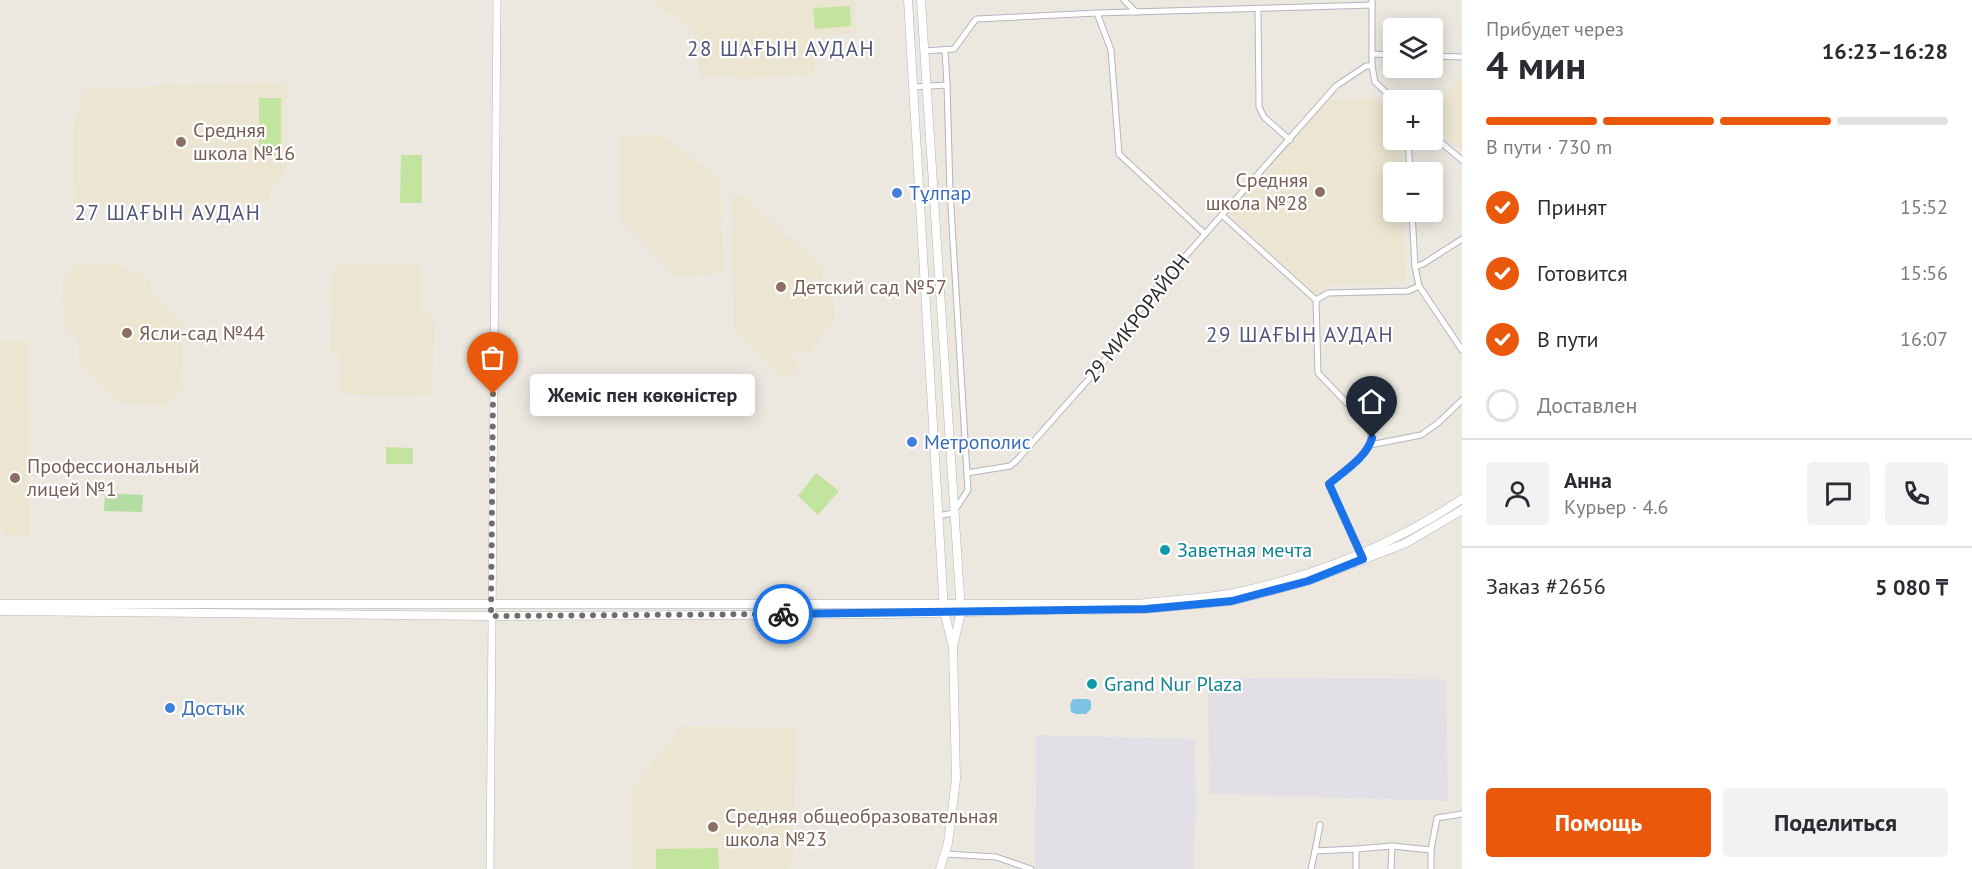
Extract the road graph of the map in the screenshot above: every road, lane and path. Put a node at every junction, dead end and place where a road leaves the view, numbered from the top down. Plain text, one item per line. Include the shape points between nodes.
1 (497, 0) edge
2 (908, 0) edge
3 (921, 0) edge
4 (1124, 0) edge
5 (1372, 3) edge
6 (1258, 9) junction
7 (1136, 12) junction
8 (1097, 13) junction
9 (945, 50) junction
10 (923, 51) junction
11 (1372, 54) junction
12 (1383, 54) edge
13 (1443, 56) edge
14 (1462, 57) edge
15 (1372, 66) junction
16 (946, 85) junction
17 (914, 87) junction
18 (925, 87) junction
19 (1383, 90) edge
20 (1290, 140) junction
21 (1443, 144) edge
22 (1462, 160) edge
23 (1222, 215) junction
24 (1413, 222) edge
25 (1205, 234) junction
26 (1462, 238) edge
27 (1415, 267) junction
28 (1419, 286) junction
29 (1316, 300) junction
30 (1462, 350) edge
31 (1462, 400) edge
32 (1370, 445) junction
33 (967, 473) junction
34 (1462, 499) edge
35 (1462, 510) edge
36 (953, 513) junction
37 (938, 516) junction
38 (1362, 557) junction
39 (492, 603) junction
40 (0, 604) edge
41 (944, 607) junction
42 (961, 608) junction
43 (0, 612) edge
44 (491, 616) junction
45 (953, 647) junction
46 (1462, 814) edge
47 (1320, 825) dead end
48 (1392, 846) junction
49 (1356, 849) junction
50 (1431, 850) junction
51 (1315, 851) junction
52 (946, 854) junction
53 (490, 869) edge
54 (940, 869) edge
55 (1031, 869) edge
56 (1311, 869) edge
57 (1356, 869) edge
58 (1391, 869) edge
59 (1431, 869) edge

1 - 39 street
2 - 17 main road
3 - 10 main road
4 - 7 street
5 - 6 street
5 - 11 street
6 - 7 street
6 - 20 street via 1259,107 1264,117
7 - 8 street
8 - 9 street via 976,19 954,49
8 - 25 street via 1112,50 1119,154
9 - 10 street
9 - 16 street
10 - 18 main road
11 - 12 street
11 - 15 street
13 - 14 street
15 - 19 street via 1375,82
15 - 20 street, 29 МИКРОРАЙОН via 1336,86
16 - 18 street
16 - 33 street
17 - 18 street
17 - 37 main road
18 - 36 main road
20 - 23 street, 29 МИКРОРАЙОН
21 - 22 street
23 - 25 street, 29 МИКРОРАЙОН
23 - 29 street
24 - 27 street
25 - 33 street, 29 МИКРОРАЙОН via 1144,303 1096,371 1016,461 1010,466
26 - 27 street
27 - 28 street
28 - 29 street via 1408,291 1328,294
28 - 30 street
29 - 32 street via 1318,373 1369,426
31 - 32 street via 1421,435
32 - 38 street via 1329,484
33 - 36 street via 968,490
34 - 38 main road
35 - 38 main road via 1406,543
36 - 37 street
36 - 42 main road
37 - 41 main road
38 - 42 main road via 1233,593 1111,607
39 - 40 main road
39 - 41 main road
39 - 44 street
41 - 42 main road
41 - 44 main road via 869,614
41 - 45 main road
42 - 45 main road
43 - 44 main road
44 - 53 street
45 - 52 main road via 956,779
46 - 50 street via 1437,818
47 - 51 street
48 - 49 street
48 - 50 street
48 - 58 street
49 - 51 street
49 - 57 street
50 - 59 street
51 - 56 street
52 - 54 main road
52 - 55 street via 996,857

